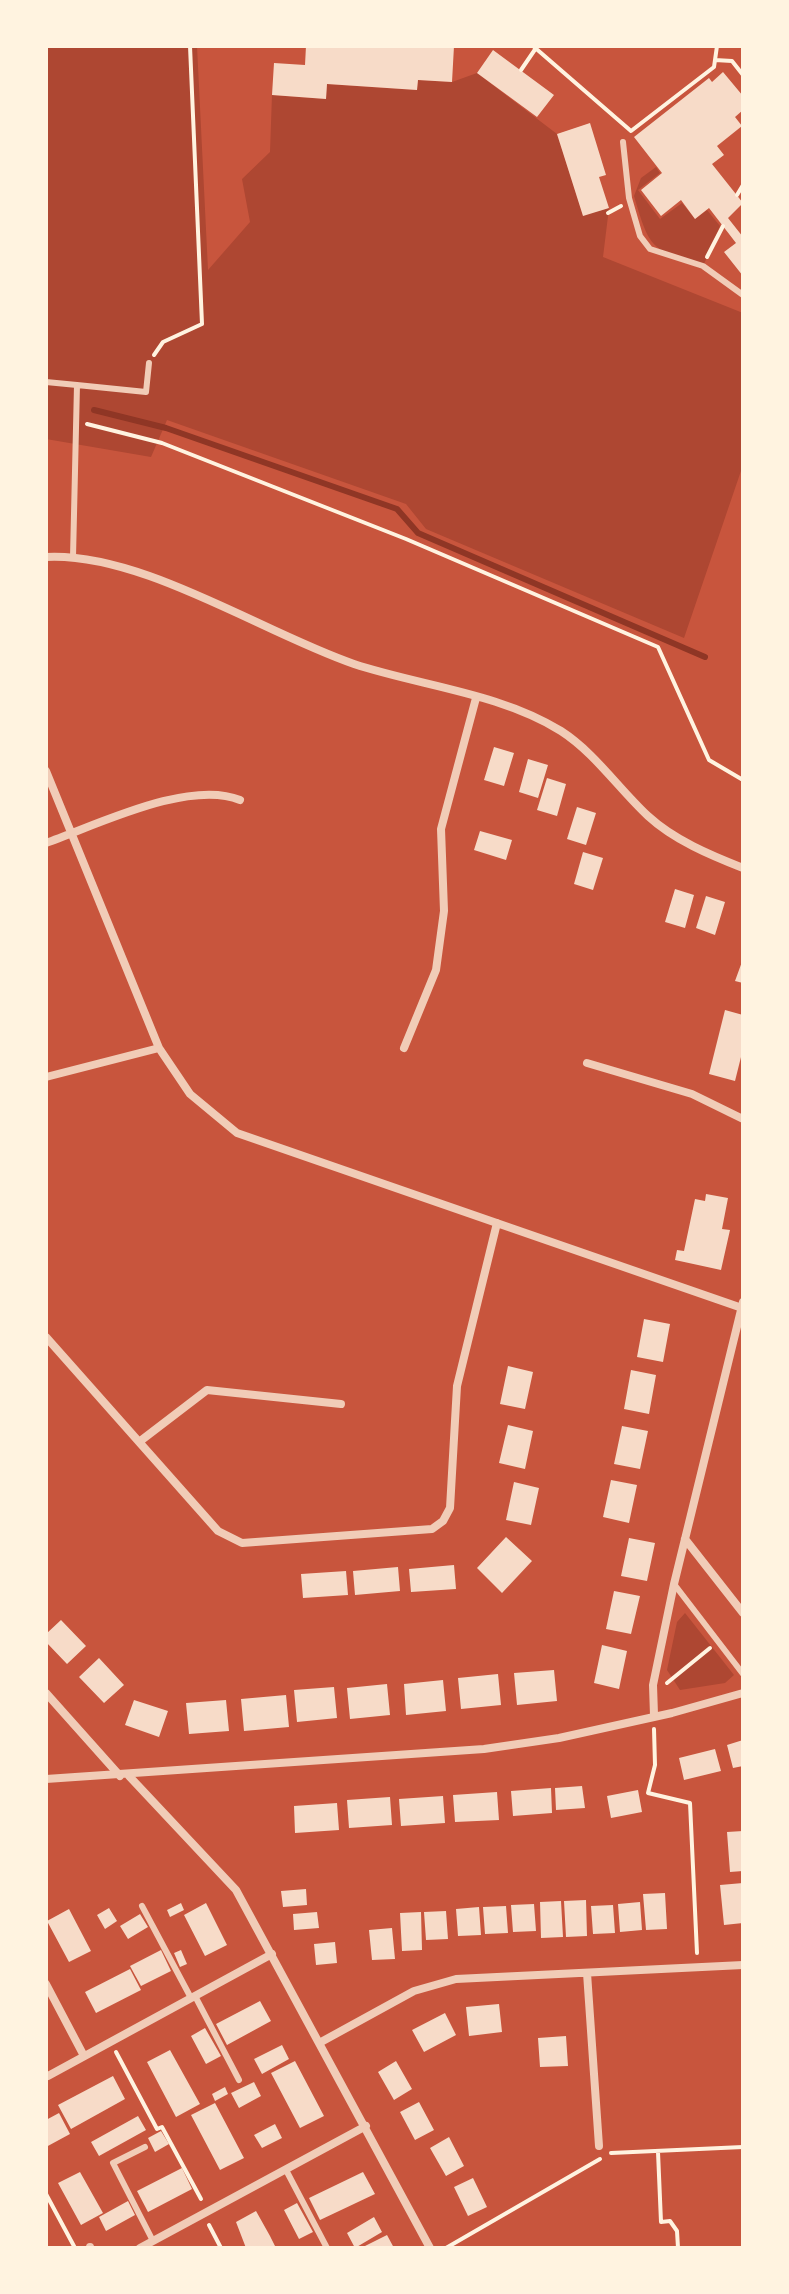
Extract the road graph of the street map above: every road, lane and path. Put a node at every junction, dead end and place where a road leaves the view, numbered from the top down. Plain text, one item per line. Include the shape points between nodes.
1 (190, 46) edge
2 (717, 46) edge
3 (535, 47) edge
4 (715, 60) junction
5 (521, 70) dead end
6 (743, 75) edge
7 (623, 142) dead end
8 (743, 185) edge
9 (737, 195) dead end
10 (723, 226) dead end
11 (703, 266) junction
12 (743, 295) edge
13 (149, 363) joint
14 (46, 382) edge
15 (77, 385) junction
16 (76, 420) junction
17 (46, 557) edge
18 (73, 557) junction
19 (476, 698) junction
20 (46, 771) edge
21 (743, 780) edge
22 (240, 800) dead end
23 (69, 834) junction
24 (46, 843) edge
25 (743, 868) edge
26 (159, 1048) junction
27 (404, 1048) dead end
28 (587, 1063) dead end
29 (46, 1077) edge
30 (743, 1119) edge
31 (497, 1223) junction
32 (742, 1305) edge
33 (46, 1337) edge
34 (341, 1404) dead end
35 (139, 1442) junction
36 (685, 1539) junction
37 (674, 1584) junction
38 (743, 1613) edge
39 (718, 1641) junction
40 (743, 1674) edge
41 (46, 1693) edge
42 (743, 1693) edge
43 (653, 1694) junction
44 (654, 1715) junction
45 (125, 1776) junction
46 (46, 1779) edge
47 (142, 1906) dead end
48 (272, 1954) junction
49 (743, 1965) edge
50 (698, 1967) junction
51 (587, 1973) junction
52 (46, 1984) edge
53 (193, 1997) junction
54 (110, 2042) junction
55 (321, 2042) junction
56 (84, 2056) junction
57 (48, 2076) dead end
58 (239, 2080) dead end
59 (366, 2126) junction
60 (599, 2146) dead end
61 (145, 2147) dead end
62 (743, 2147) edge
63 (658, 2152) junction
64 (286, 2170) junction
65 (46, 2194) edge
66 (205, 2213) junction
67 (153, 2241) junction
68 (75, 2248) edge
69 (140, 2248) edge
70 (221, 2248) edge
71 (327, 2248) edge
72 (430, 2248) edge
73 (446, 2248) edge
74 (678, 2248) edge

1 - 13 path via 202,324 163,342
2 - 4 path
3 - 4 path via 631,131 714,67
3 - 5 path
4 - 6 path via 732,61
7 - 11 lane via 629,198 640,236 650,249
8 - 9 path
10 - 11 path
11 - 12 lane
13 - 15 lane via 146,392
14 - 15 lane
15 - 16 lane
16 - 18 lane
16 - 21 path via 177,449 658,647 709,760
17 - 18 street
18 - 19 street via 157,580 352,663
19 - 25 street via 525,712 563,733 650,818 702,852
19 - 27 street via 441,829 444,911 436,970
20 - 23 street
22 - 23 street via 223,793 196,794
23 - 24 street
23 - 26 street
26 - 29 street
26 - 31 street via 190,1094 237,1133
28 - 30 street via 692,1094
31 - 32 street
31 - 35 street via 457,1386 450,1508 432,1529 242,1543 218,1531
32 - 36 street
33 - 35 street
34 - 35 street via 207,1390
36 - 37 street
36 - 38 street
37 - 39 lane
37 - 43 street
39 - 40 lane
39 - 43 path
41 - 45 street
42 - 44 street
43 - 44 street
44 - 45 street via 484,1749
44 - 50 path via 655,1765 648,1793 690,1803
45 - 46 street
45 - 48 street via 236,1890
47 - 53 lane
48 - 53 street
48 - 55 street
49 - 50 street
50 - 51 street
51 - 55 street via 456,1979 414,1991
51 - 60 street
52 - 56 street
53 - 54 street
53 - 58 lane
54 - 56 street
54 - 66 path via 157,2129 162,2127
55 - 59 street
56 - 57 street
59 - 64 street
59 - 72 street
61 - 67 lane via 113,2163
62 - 63 path
63 - 73 path via 609,2153
63 - 74 path via 661,2222 670,2221 677,2231
64 - 66 street
64 - 71 lane
65 - 68 path
66 - 67 street
66 - 70 path
67 - 69 street

